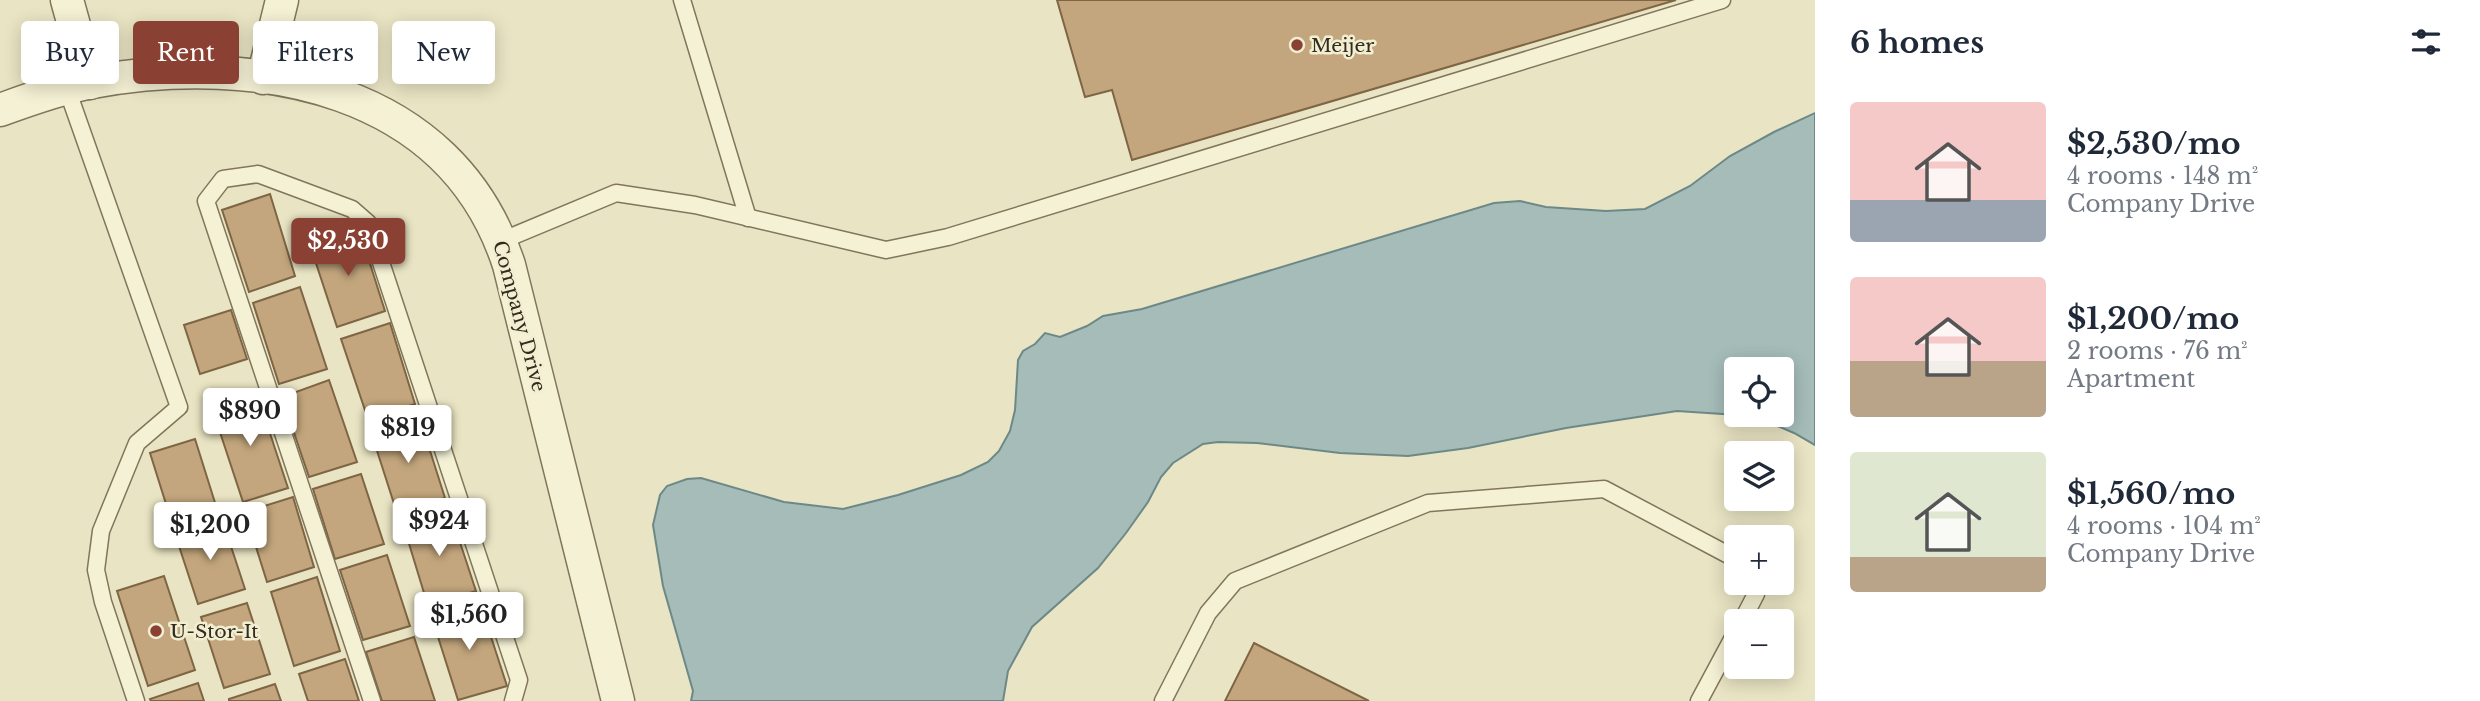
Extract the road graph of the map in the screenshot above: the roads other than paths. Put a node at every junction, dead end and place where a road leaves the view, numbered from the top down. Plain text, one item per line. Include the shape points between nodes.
1 (67, 0) edge
2 (282, 0) edge
3 (682, 0) edge
4 (1722, 0) edge
5 (277, 21) edge
6 (253, 77) edge
7 (302, 84) edge
8 (78, 86) junction
9 (0, 110) edge
10 (748, 218) junction
11 (501, 241) junction
12 (1724, 553) edge
13 (1724, 654) edge
14 (136, 701) edge
15 (372, 701) edge
16 (513, 701) edge
17 (618, 701) edge
18 (1163, 701) edge
19 (1699, 701) edge

1 - 8 street
2 - 5 street
3 - 10 lane
4 - 10 lane via 948,237 886,250
6 - 8 street, Company Drive via 175,73
7 - 11 street, Company Drive via 365,104 413,130 467,181
8 - 9 street, Company Drive
8 - 14 lane via 179,407 137,443 101,531 96,570
10 - 11 lane via 616,193
11 - 17 street, Company Drive
12 - 18 lane via 1604,489 1428,503 1236,581 1208,613
13 - 19 lane
15 - 16 lane via 206,201 223,179 258,174 352,209 369,223 519,680

